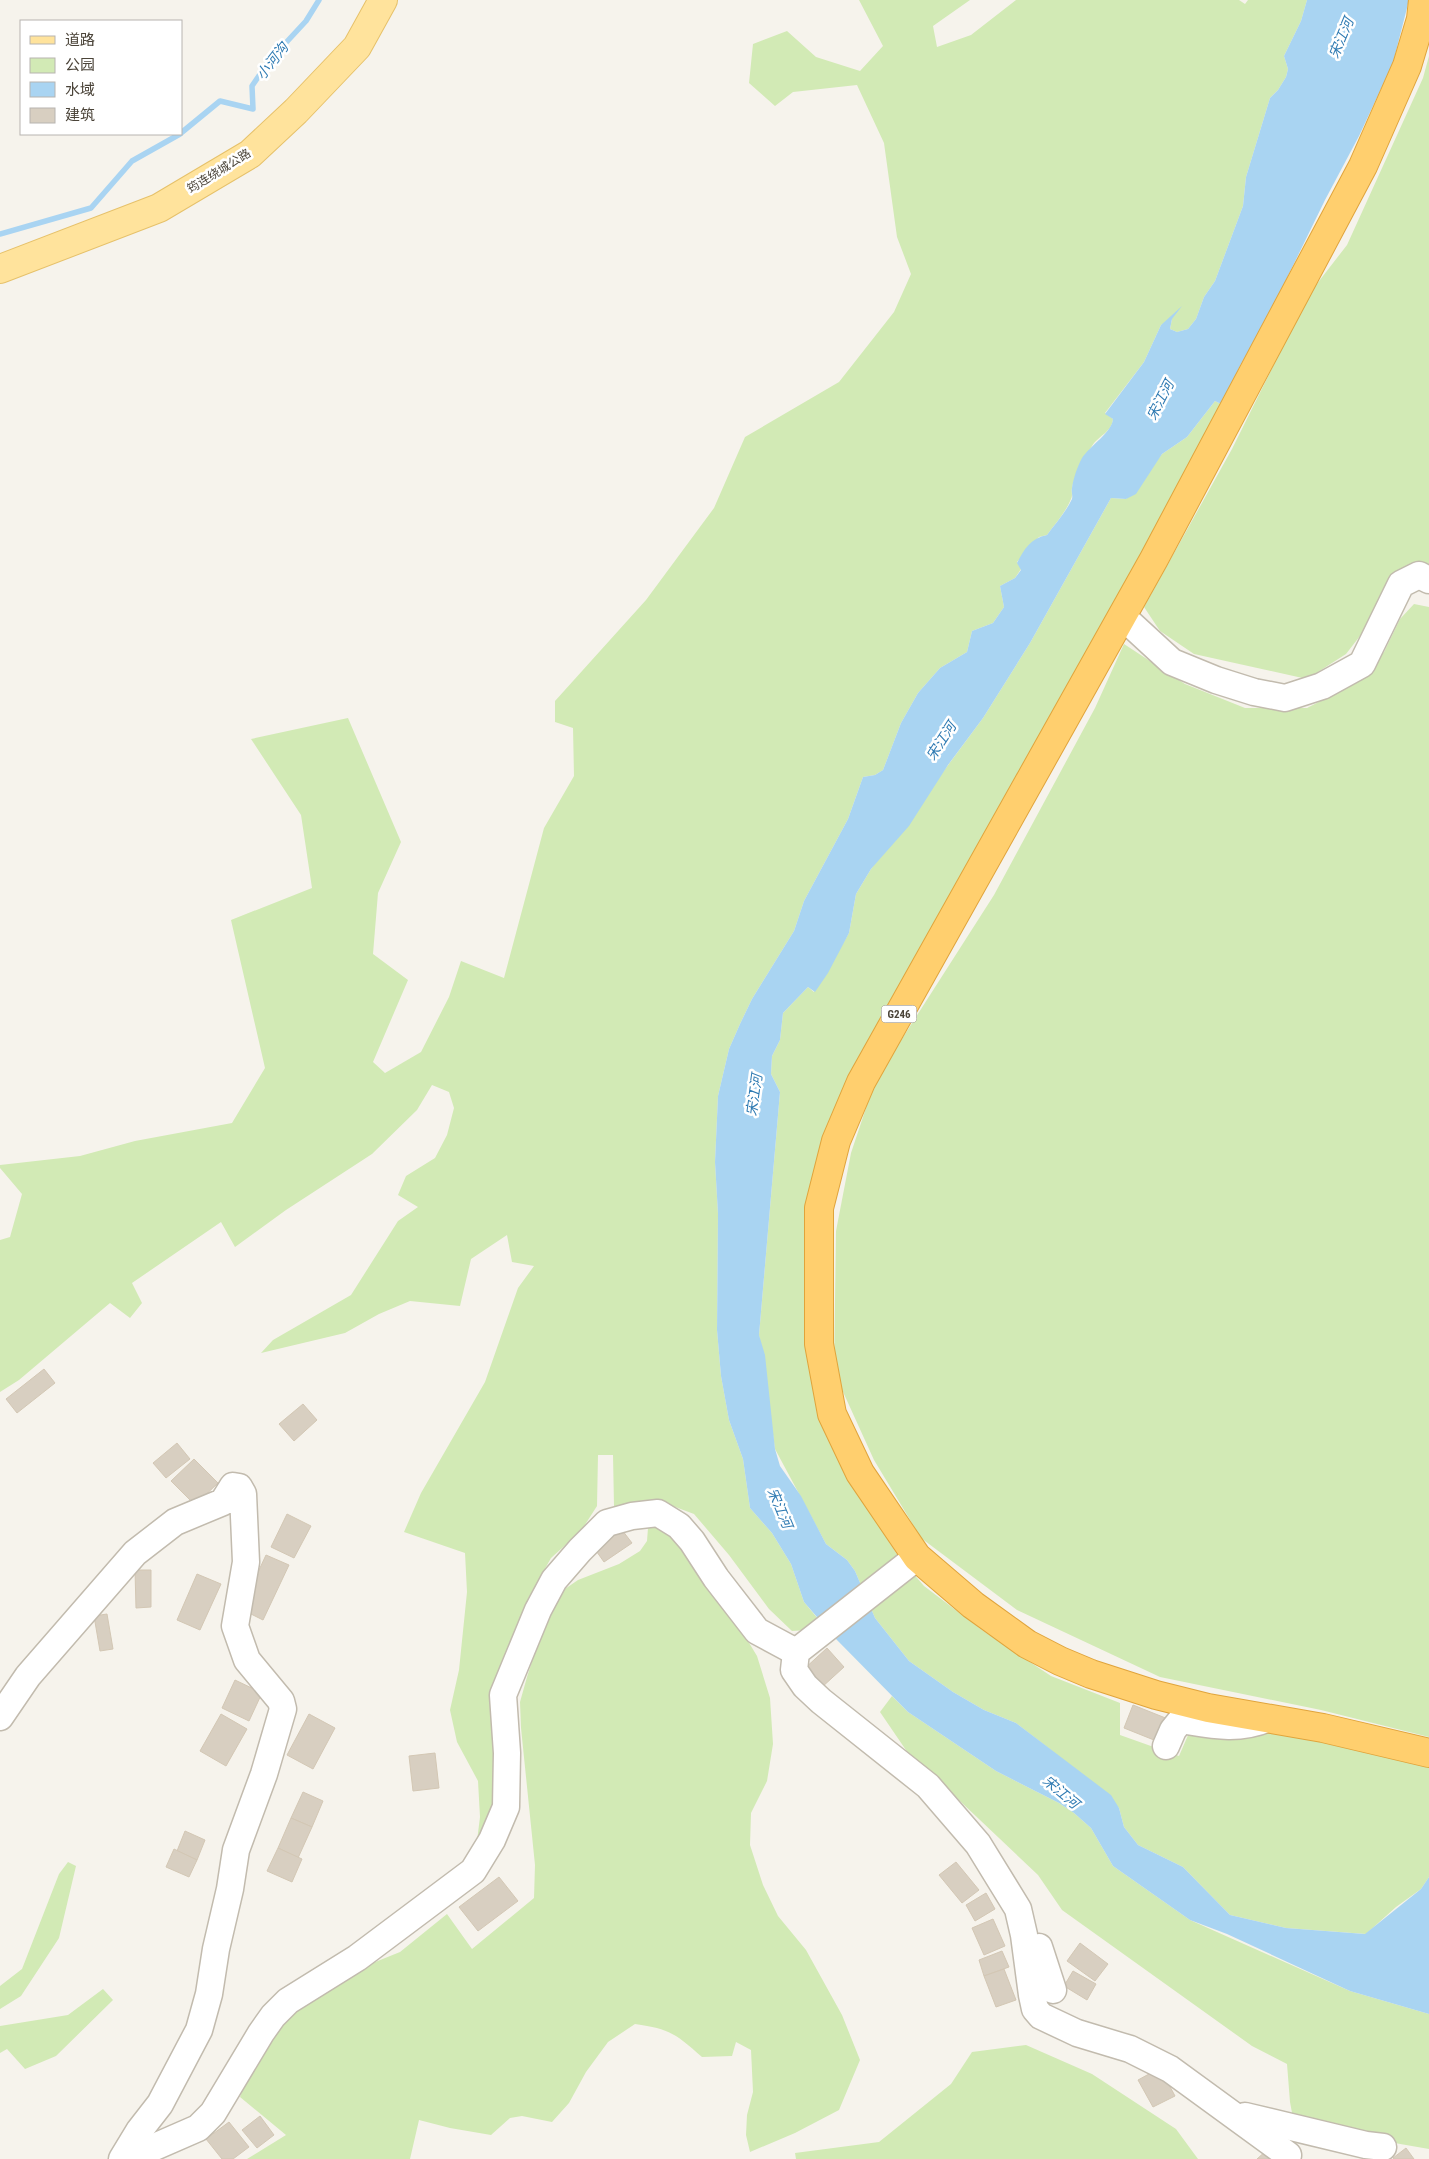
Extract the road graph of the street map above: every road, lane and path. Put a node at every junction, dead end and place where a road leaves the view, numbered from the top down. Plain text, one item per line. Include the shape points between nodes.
1 (383, 0) edge
2 (1423, 0) edge
3 (0, 269) edge
4 (1429, 580) edge
5 (1122, 616) junction
6 (917, 1557) junction
7 (796, 1652) junction
8 (0, 1717) edge
9 (1267, 1719) junction
10 (1166, 1746) dead end
11 (1429, 1753) edge
12 (1019, 1914) junction
13 (1053, 1990) dead end
14 (1232, 2114) junction
15 (1383, 2147) dead end
16 (1288, 2155) dead end
17 (122, 2159) edge
18 (127, 2159) edge

1 - 3 main road, 筠连绕城公路 via 357,47 296,112 250,154 159,208
2 - 5 highway, G246 via 1421,19 1407,66 1363,166
4 - 5 street via 1419,575 1401,584 1362,664 1322,686 1285,698 1216,680 1172,662
5 - 6 highway, G246 via 861,1082 836,1141 819,1208 818,1344 832,1414 860,1473
6 - 7 street
6 - 9 highway, G246 via 995,1622 1060,1661 1156,1695
7 - 12 street via 794,1670 805,1686 928,1786 978,1844
7 - 18 street via 757,1631 679,1526 658,1513 607,1523 554,1580 514,1666 503,1695 506,1807 492,1840 473,1871 358,1958 288,2001 273,2016 213,2113 198,2128
8 - 17 street via 28,1676 135,1553 175,1522 223,1502 233,1486 239,1487 243,1494 246,1562 235,1626 248,1660 282,1701 283,1709 264,1774 236,1850 209,1994 199,2030 160,2104
9 - 10 street via 1250,1726 1181,1720
9 - 11 highway, G246 via 1323,1728
12 - 13 street via 1042,1953
12 - 14 street via 1035,2009 1041,2016 1077,2033 1151,2058
14 - 15 street
14 - 16 street

